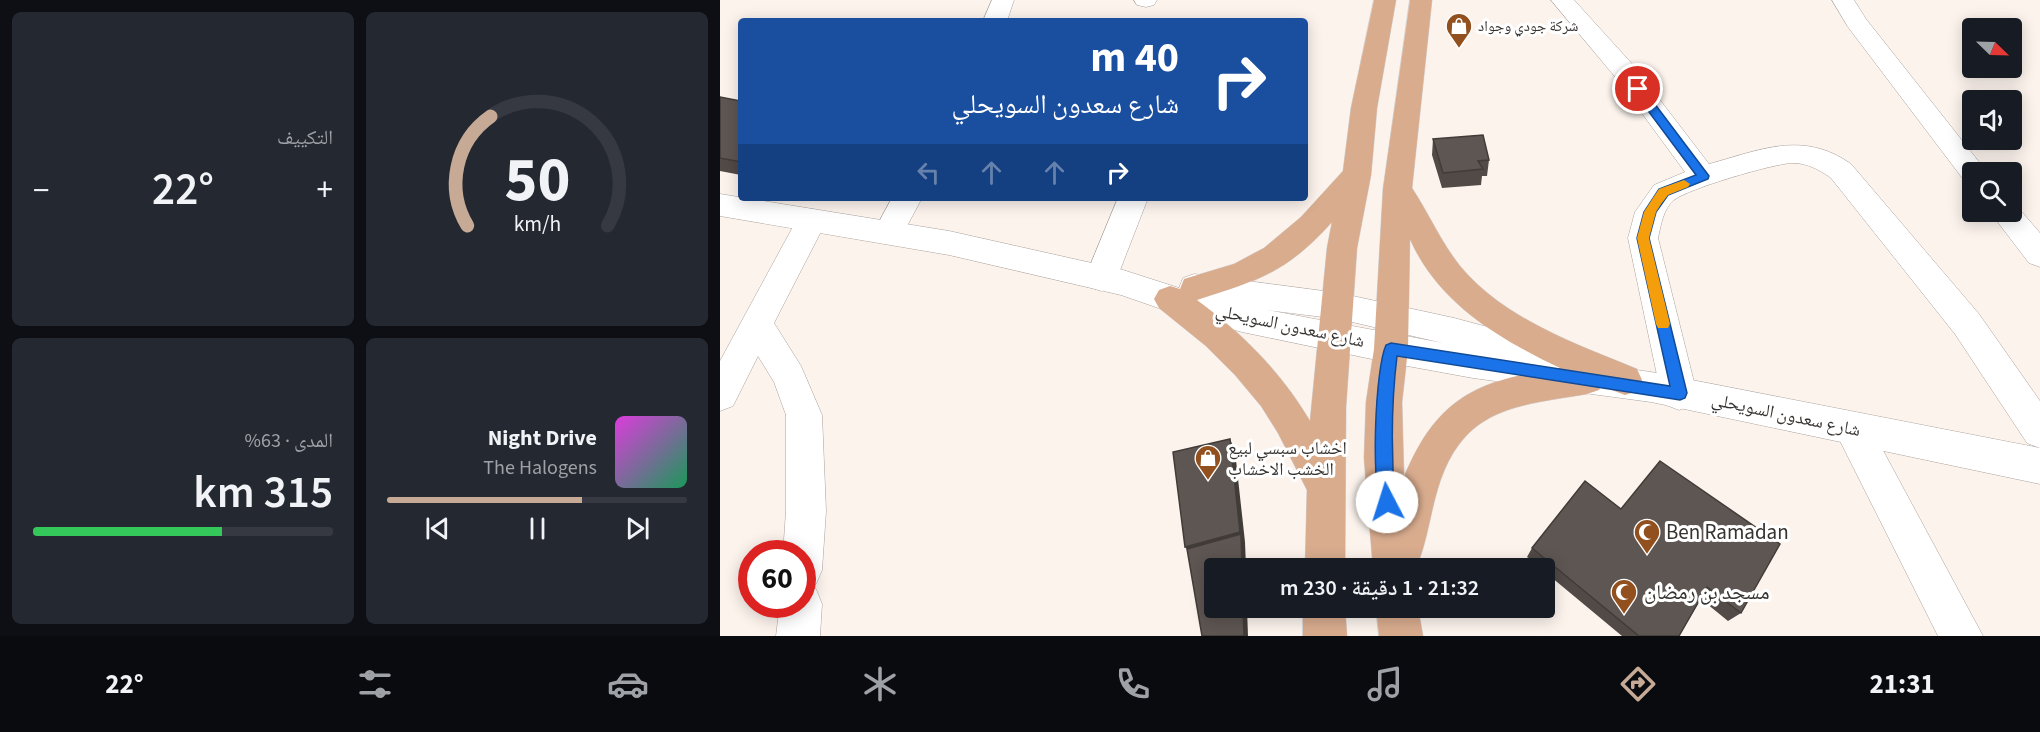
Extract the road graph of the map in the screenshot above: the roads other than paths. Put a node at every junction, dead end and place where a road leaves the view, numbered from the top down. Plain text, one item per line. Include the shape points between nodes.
1 (1003, 0) edge
2 (1385, 0) edge
3 (1421, 0) edge
4 (1562, 0) edge
5 (1842, 0) edge
6 (995, 18) edge
7 (1965, 162) edge
8 (1357, 175) junction
9 (1703, 176) junction
10 (1397, 189) junction
11 (905, 201) edge
12 (1132, 201) edge
13 (720, 205) edge
14 (812, 220) junction
15 (2013, 222) edge
16 (888, 233) junction
17 (2040, 255) edge
18 (1112, 281) junction
19 (1183, 293) junction
20 (1337, 322) junction
21 (757, 324) junction
22 (1392, 333) junction
23 (1587, 379) junction
24 (1652, 387) junction
25 (720, 395) edge
26 (1852, 429) junction
27 (2040, 431) edge
28 (2040, 466) edge
29 (1328, 489) junction
30 (804, 540) edge
31 (1325, 558) edge
32 (1392, 558) edge
33 (1400, 558) edge
34 (800, 618) edge
35 (1324, 618) edge
36 (1398, 618) edge
37 (798, 636) edge
38 (1325, 636) edge
39 (1401, 636) edge
40 (1961, 636) edge

1 - 6 street
2 - 8 main road via 1364,108
3 - 10 main road
4 - 9 street via 1625,72
5 - 7 street
8 - 19 main road via 1311,227 1278,255 1259,266
8 - 20 main road via 1342,248
9 - 24 street via 1664,192 1650,212 1643,238
9 - 27 street via 1794,153 1827,161 1841,171 1967,324
10 - 22 main road
10 - 24 main road via 1433,254 1467,294 1556,351
11 - 16 street
12 - 18 street
13 - 14 street, شارع سعدون السويحلي
14 - 16 street, شارع سعدون السويحلي
14 - 21 street
15 - 17 street
16 - 18 street, شارع سعدون السويحلي via 949,243
18 - 19 street, شارع سعدون السويحلي
19 - 20 street, شارع سعدون السويحلي via 1242,318
19 - 29 main road via 1197,316 1255,373 1285,412
20 - 22 street, شارع سعدون السويحلي
20 - 29 main road via 1328,407
21 - 25 street
21 - 30 street via 789,377 804,415
22 - 23 street, شارع سعدون السويحلي
22 - 24 street via 1501,344
22 - 32 main road via 1384,402 1383,458
23 - 24 street, شارع سعدون السويحلي
23 - 33 main road via 1498,396 1473,407 1448,428 1426,466
24 - 26 street, شارع سعدون السويحلي
26 - 28 street, شارع سعدون السويحلي
26 - 40 street
29 - 31 main road
34 - 37 street
35 - 38 main road
36 - 39 main road

